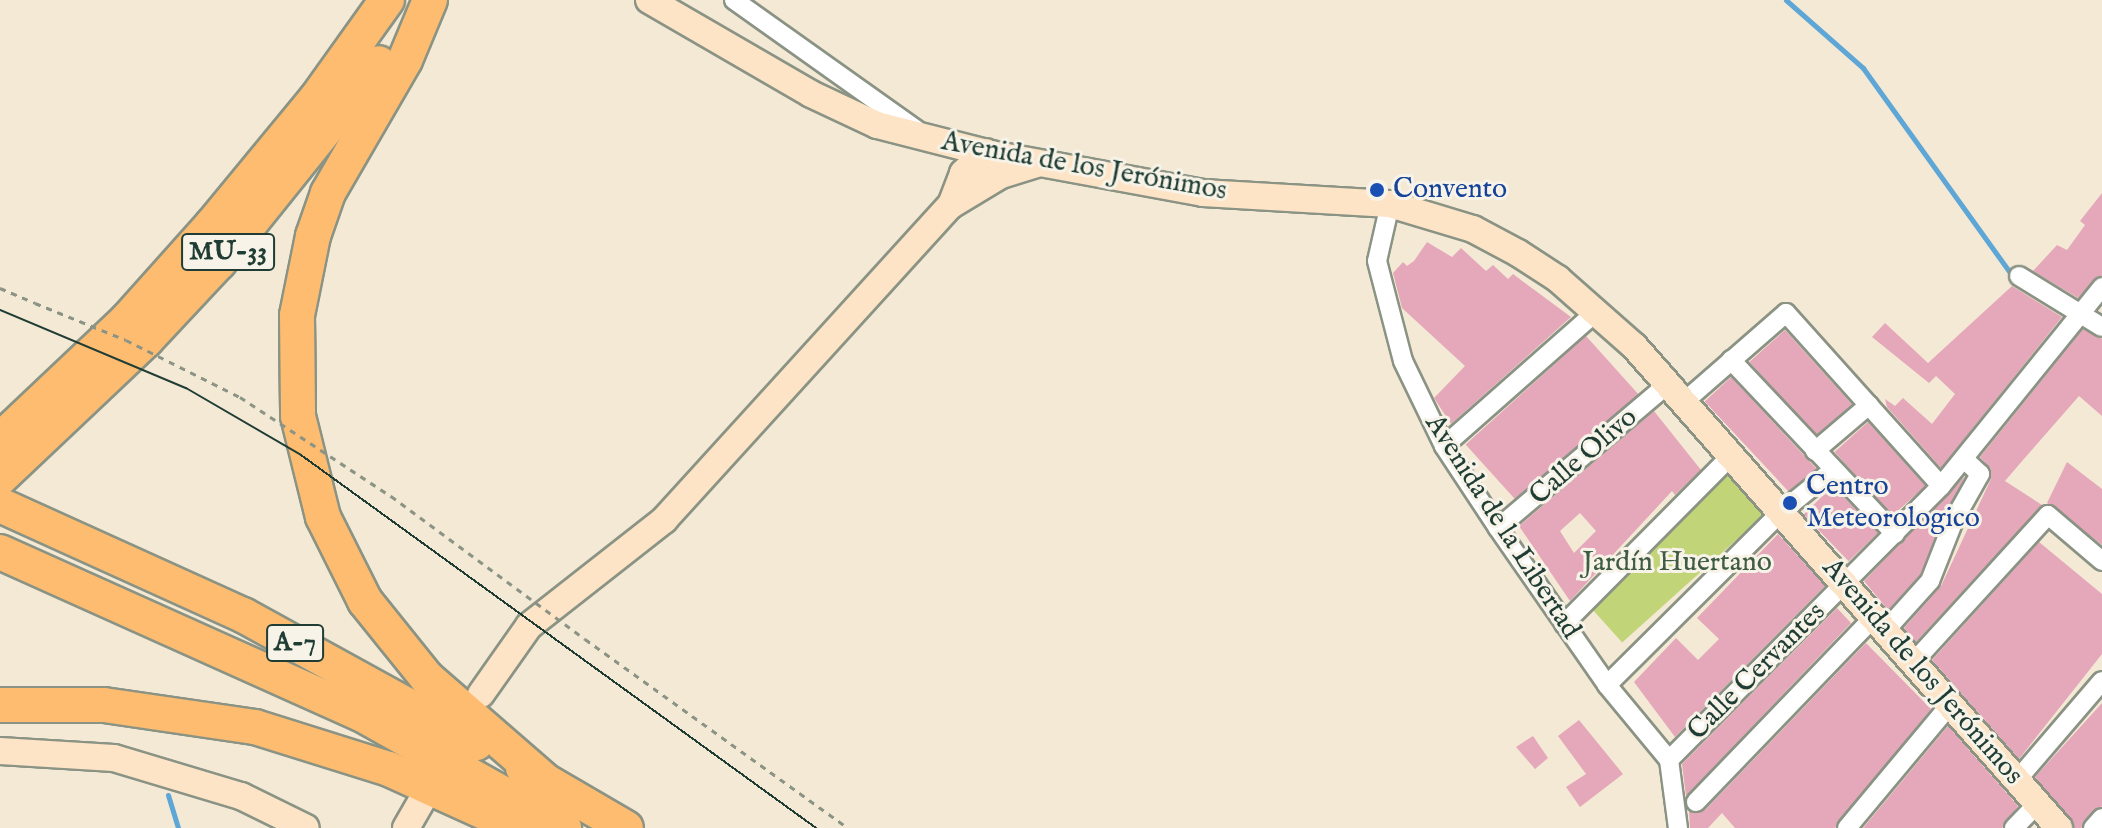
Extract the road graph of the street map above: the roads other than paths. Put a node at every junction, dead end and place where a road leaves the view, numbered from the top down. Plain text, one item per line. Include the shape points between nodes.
1 (387, 0) edge
2 (428, 0) edge
3 (649, 0) edge
4 (734, 0) edge
5 (929, 139) junction
6 (986, 152) junction
7 (1042, 163) junction
8 (986, 183) junction
9 (953, 196) junction
10 (1390, 204) junction
11 (2019, 276) dead end
12 (2102, 287) edge
13 (1597, 311) junction
14 (2079, 315) junction
15 (2102, 327) edge
16 (1731, 360) junction
17 (1676, 392) junction
18 (1869, 405) junction
19 (0, 440) edge
20 (1444, 446) junction
21 (1815, 451) junction
22 (1731, 456) junction
23 (1965, 460) junction
24 (1833, 470) junction
25 (0, 478) edge
26 (1941, 486) junction
27 (0, 505) edge
28 (1781, 512) junction
29 (1498, 528) junction
30 (1895, 534) junction
31 (0, 552) edge
32 (2102, 561) edge
33 (1845, 584) junction
34 (1564, 624) junction
35 (1878, 625) junction
36 (1911, 665) junction
37 (2102, 681) edge
38 (1607, 685) junction
39 (481, 694) dead end
40 (0, 705) edge
41 (1948, 707) junction
42 (0, 751) edge
43 (1669, 760) junction
44 (542, 778) junction
45 (2017, 780) junction
46 (421, 802) dead end
47 (1696, 802) dead end
48 (2037, 804) junction
49 (2102, 818) edge
50 (306, 828) edge
51 (406, 828) edge
52 (519, 828) edge
53 (564, 828) edge
54 (626, 828) edge
55 (1678, 828) edge
56 (1847, 828) edge
57 (2014, 828) edge
58 (2059, 828) edge
59 (2093, 828) edge

1 - 19 highway, MU-33 via 316,99 212,225 127,320
2 - 25 highway, MU-33 via 219,262
2 - 44 highway via 405,60 328,193 313,236 297,315 298,416 323,517 371,610 427,678
3 - 5 main road, Avenida de los Jerónimos via 848,113
4 - 5 street
5 - 6 main road, Avenida de los Jerónimos
5 - 9 main road via 947,156
6 - 7 main road, Avenida de los Jerónimos
6 - 8 main road via 992,170
6 - 9 main road via 971,163
7 - 8 main road
7 - 10 main road, Avenida de los Jerónimos via 1203,193
8 - 9 main road
9 - 39 main road via 664,520 529,626
10 - 13 main road, Avenida de los Jerónimos via 1473,229 1532,262
10 - 20 street, Avenida de la Libertad via 1377,261 1403,361
11 - 14 street
12 - 14 street, Calle Cervantes
13 - 17 main road, Avenida de los Jerónimos
13 - 20 street
14 - 15 street
14 - 23 street, Calle Cervantes
16 - 17 street, Calle Olivo
16 - 18 street, Calle Olivo via 1786,313
16 - 21 street
17 - 22 main road, Avenida de los Jerónimos
17 - 29 street, Calle Olivo
18 - 21 street
18 - 26 street
20 - 29 street, Avenida de la Libertad
21 - 24 street
22 - 28 main road, Avenida de los Jerónimos
22 - 34 street
23 - 26 street, Calle Cervantes
23 - 35 street via 1980,474 1954,520 1930,581
24 - 28 street
24 - 30 street
26 - 30 street, Calle Cervantes
27 - 44 highway, A-7 via 243,615
28 - 33 main road, Avenida de los Jerónimos
28 - 38 street
29 - 34 street, Avenida de la Libertad
30 - 33 street, Calle Cervantes
31 - 53 highway via 361,714
32 - 36 street via 2048,515
33 - 35 main road, Avenida de los Jerónimos
33 - 43 street, Calle Cervantes
34 - 38 street, Avenida de la Libertad
35 - 36 main road, Avenida de los Jerónimos
35 - 47 street
36 - 41 main road, Avenida de los Jerónimos
37 - 45 street
38 - 43 street, Avenida de la Libertad
40 - 52 highway via 104,705 255,727 389,769
41 - 45 main road, Avenida de los Jerónimos
41 - 56 street
42 - 50 main road via 114,758 241,796
43 - 55 street
44 - 54 highway, A-7
45 - 48 main road, Avenida de los Jerónimos
46 - 51 main road
48 - 57 street
48 - 58 main road, Avenida de los Jerónimos
49 - 59 street

